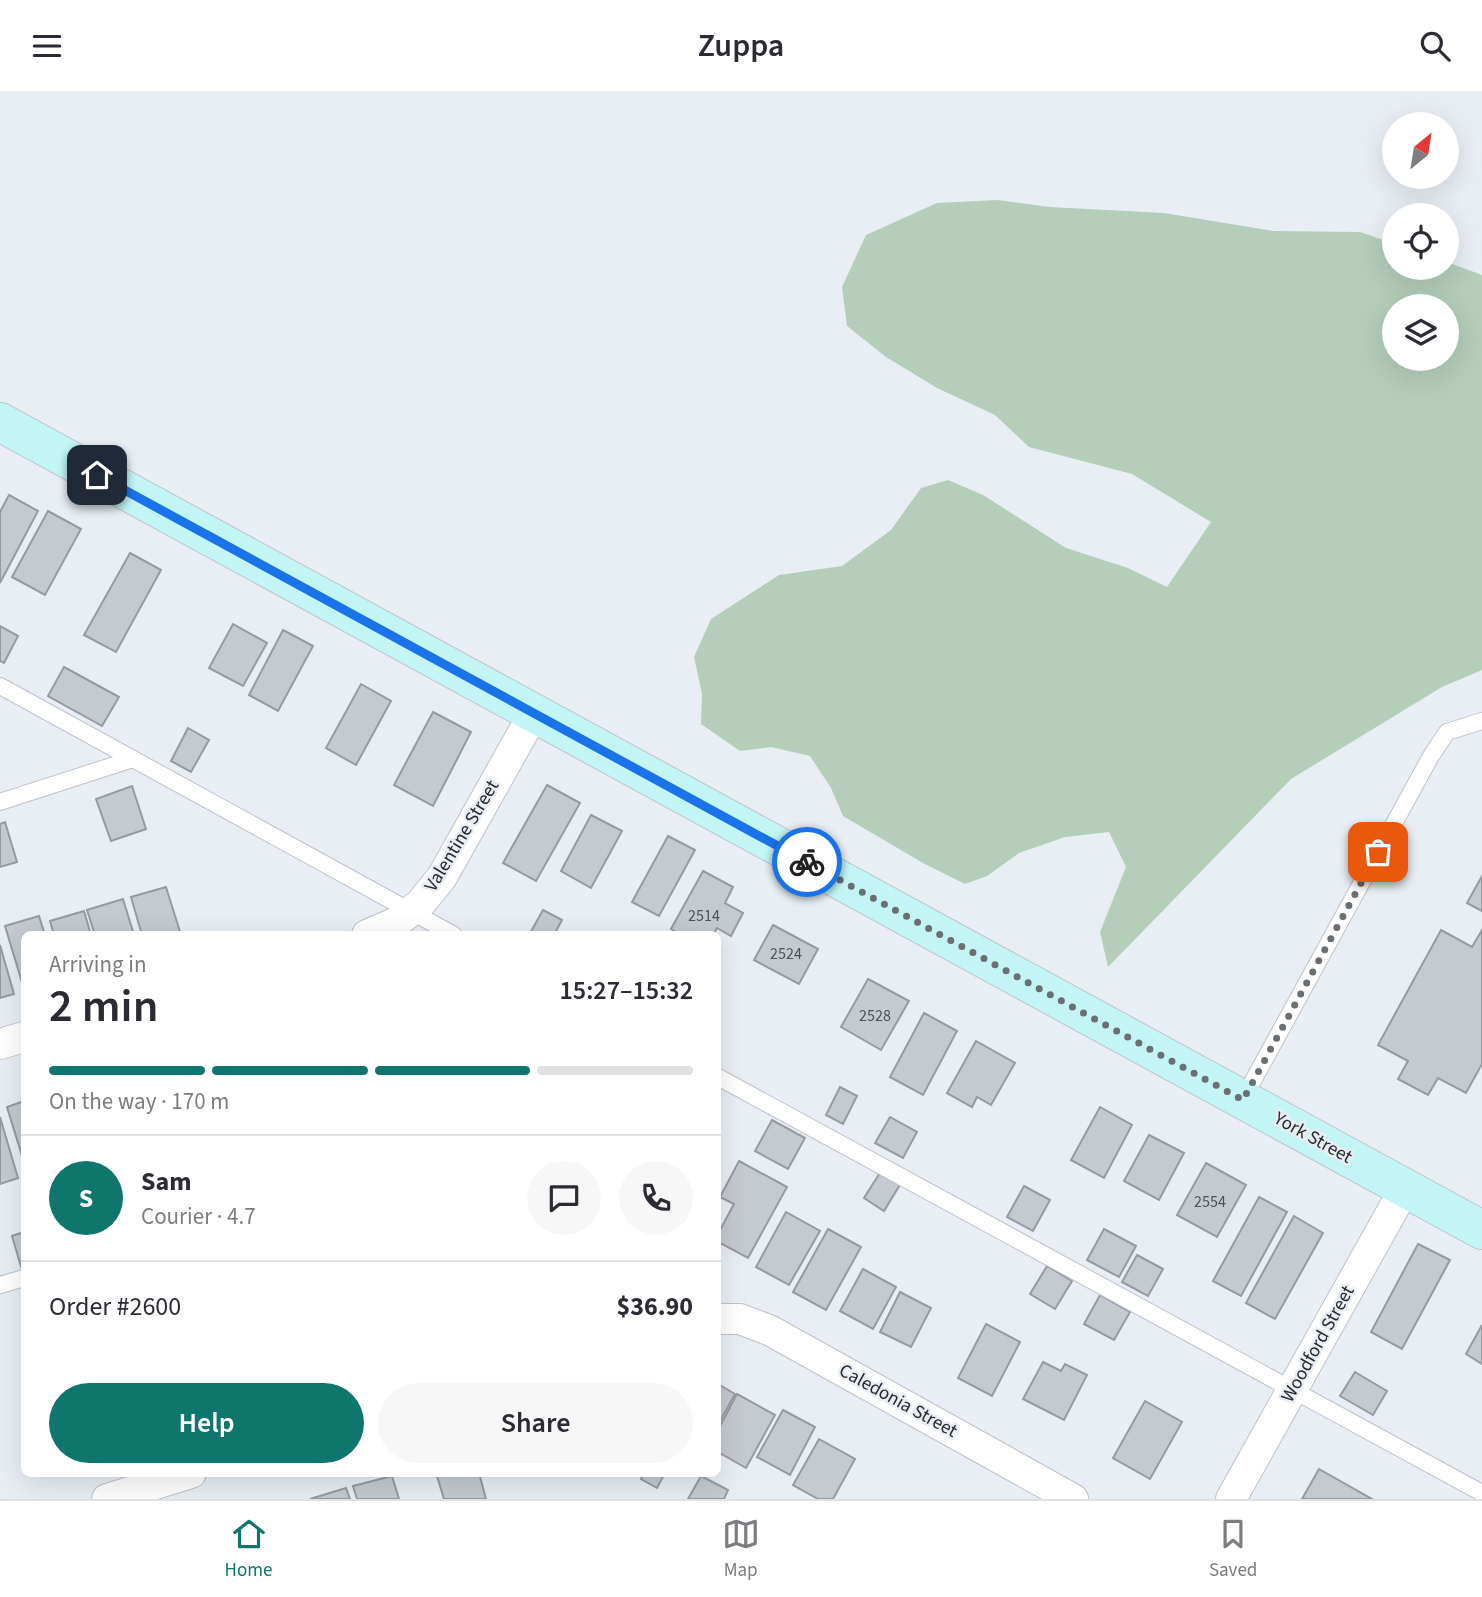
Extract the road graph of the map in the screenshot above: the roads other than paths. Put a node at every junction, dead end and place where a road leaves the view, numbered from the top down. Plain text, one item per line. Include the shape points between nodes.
1 (0, 422) edge
2 (0, 686) edge
3 (534, 713) junction
4 (1482, 721) edge
5 (134, 759) junction
6 (0, 803) edge
7 (411, 911) junction
8 (376, 931) edge
9 (447, 931) edge
10 (21, 1038) edge
11 (0, 1044) edge
12 (721, 1079) edge
13 (1243, 1100) junction
14 (1405, 1188) junction
15 (1482, 1230) edge
16 (21, 1279) edge
17 (0, 1286) edge
18 (721, 1319) edge
19 (1293, 1389) junction
20 (178, 1477) edge
21 (1482, 1493) edge
22 (107, 1499) edge
23 (1073, 1499) edge
24 (1231, 1499) edge

1 - 3 street, York Street
2 - 5 lane
3 - 7 street, Valentine Street via 442,877
3 - 13 street, York Street
4 - 13 lane via 1447,732 1431,756
5 - 6 lane
5 - 7 lane
7 - 8 street, Valentine Street
7 - 9 lane
10 - 11 street
12 - 19 lane
13 - 14 street, York Street
14 - 15 street, York Street
14 - 19 street, Woodford Street
16 - 17 lane
18 - 23 street, Caledonia Street via 740,1319 771,1331
19 - 21 lane
19 - 24 street, Woodford Street
20 - 22 street

